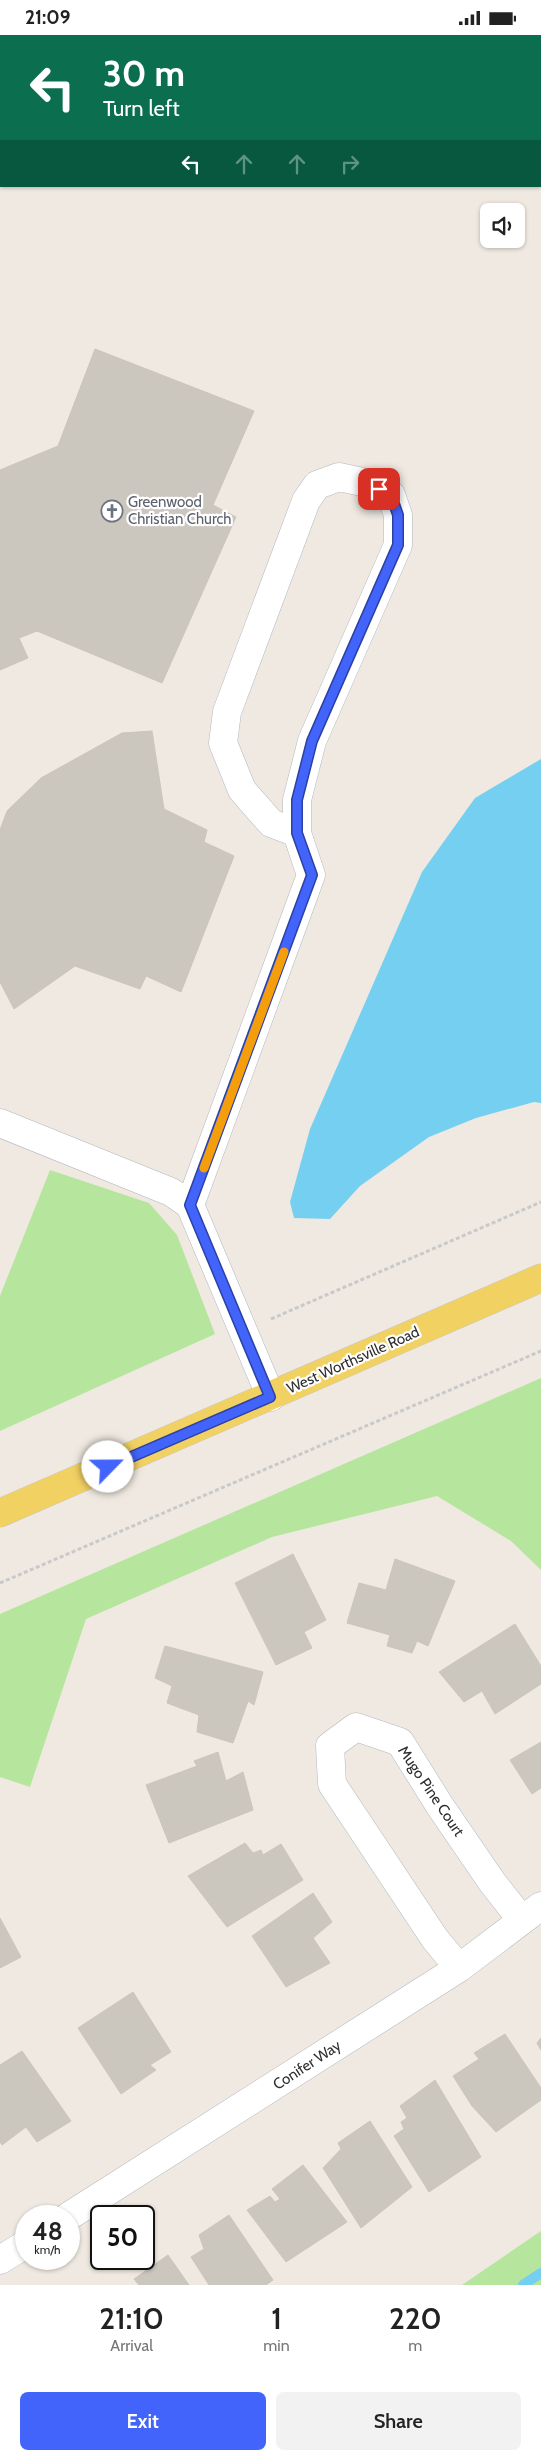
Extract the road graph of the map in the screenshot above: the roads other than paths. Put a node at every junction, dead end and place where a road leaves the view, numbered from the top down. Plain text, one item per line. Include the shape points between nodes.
1 (297, 833) junction
2 (0, 1123) edge
3 (190, 1205) junction
4 (541, 1278) edge
5 (270, 1397) junction
6 (0, 1513) edge
7 (531, 1913) edge
8 (459, 1968) junction
9 (80, 2210) edge
10 (15, 2250) edge
11 (0, 2260) edge

1 - 1 street via 297,800 312,741 398,545 398,515 391,495 367,483 339,477 317,485 306,501 230,702 223,743 242,790 271,823
1 - 3 street via 312,875
2 - 3 street via 171,1192
3 - 5 street
4 - 5 main road, West Worthsville Road
5 - 6 main road, West Worthsville Road
7 - 8 street, Conifer Way
7 - 8 street, Mugo Pine Court via 487,1874 400,1742 356,1727 330,1746 332,1783 435,1939
8 - 9 street, Conifer Way
10 - 11 street

